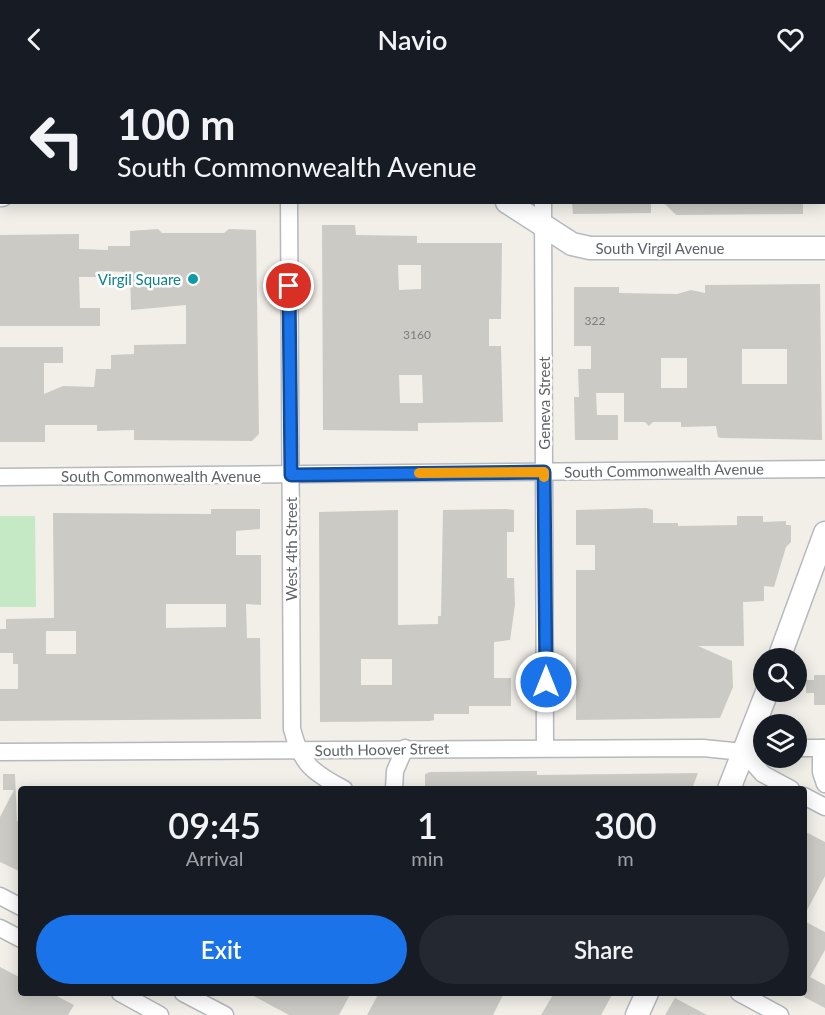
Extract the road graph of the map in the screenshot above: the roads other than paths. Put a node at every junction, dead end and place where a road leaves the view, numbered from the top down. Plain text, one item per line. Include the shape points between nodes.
1 (289, 204) edge
2 (510, 204) edge
3 (543, 204) edge
4 (543, 226) junction
5 (825, 248) edge
6 (825, 469) edge
7 (544, 472) junction
8 (291, 475) junction
9 (0, 477) edge
10 (825, 533) edge
11 (784, 648) edge
12 (405, 748) junction
13 (545, 748) junction
14 (807, 748) edge
15 (823, 748) edge
16 (298, 750) junction
17 (753, 751) edge
18 (0, 752) edge
19 (760, 768) edge
20 (825, 784) edge
21 (338, 786) edge
22 (394, 786) edge
23 (731, 786) edge
24 (785, 786) edge
25 (807, 798) edge
26 (825, 807) edge
27 (0, 896) edge
28 (18, 905) edge
29 (0, 928) edge
30 (18, 937) edge
31 (125, 996) edge
32 (189, 996) edge
33 (646, 996) edge
34 (745, 996) edge
35 (160, 1015) edge
36 (225, 1015) edge
37 (637, 1015) edge
38 (780, 1015) edge

1 - 8 street, West 4th Street
2 - 4 main road, South Virgil Avenue
3 - 4 street, Geneva Street
4 - 5 main road, South Virgil Avenue via 572,243 605,249
4 - 7 street, Geneva Street
6 - 7 street, South Commonwealth Avenue
7 - 8 street, South Commonwealth Avenue
7 - 13 street, Geneva Street
8 - 9 street, South Commonwealth Avenue
8 - 16 street, West 4th Street via 292,729
10 - 11 main road
12 - 13 street, South Hoover Street
12 - 16 street, South Hoover Street
12 - 22 street via 394,771
13 - 17 street, South Hoover Street
14 - 15 street
15 - 20 street via 821,772
16 - 18 street, South Hoover Street
16 - 21 street via 315,774
17 - 23 main road
19 - 24 street via 763,774
25 - 26 street
27 - 28 street
29 - 30 street
31 - 35 street
32 - 36 street
33 - 37 main road
34 - 38 street

